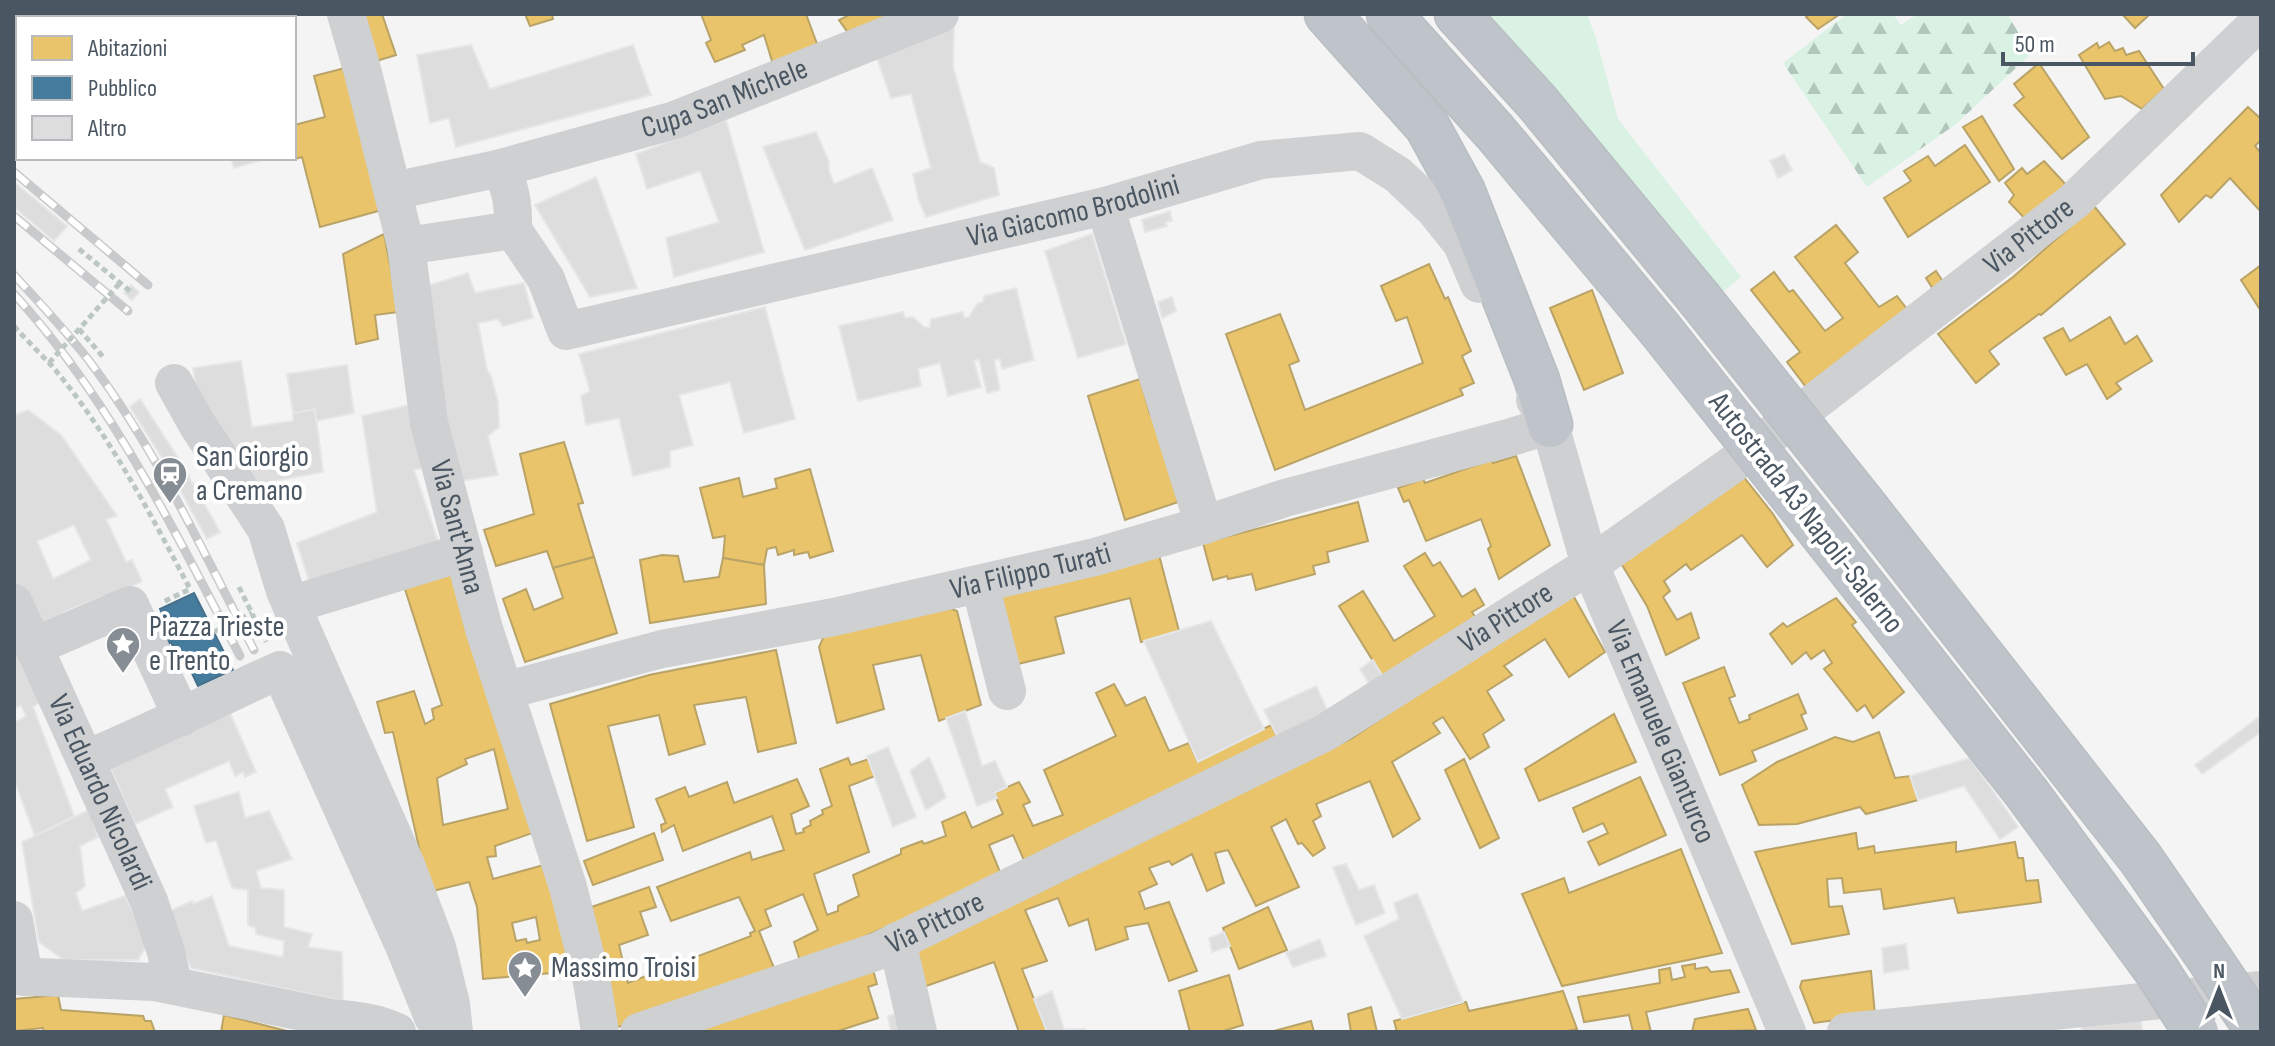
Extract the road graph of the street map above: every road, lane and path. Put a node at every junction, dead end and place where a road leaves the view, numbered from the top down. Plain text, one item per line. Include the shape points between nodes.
1 (346, 14) edge
2 (940, 14) edge
3 (1327, 14) edge
4 (1389, 14) edge
5 (1457, 14) edge
6 (2261, 20) edge
7 (501, 168) junction
8 (393, 191) junction
9 (1105, 206) junction
10 (513, 230) junction
11 (406, 246) junction
12 (79, 249) dead end
13 (117, 280) junction
14 (131, 292) dead end
15 (14, 326) edge
16 (82, 332) junction
17 (104, 358) dead end
18 (47, 362) junction
19 (174, 383) dead end
20 (1550, 425) junction
21 (1204, 525) junction
22 (464, 552) junction
23 (1590, 565) junction
24 (980, 584) junction
25 (239, 587) dead end
26 (14, 603) edge
27 (293, 609) junction
28 (252, 613) junction
29 (135, 615) junction
30 (214, 632) dead end
31 (266, 642) dead end
32 (33, 647) junction
33 (504, 691) junction
34 (1007, 691) dead end
35 (182, 717) junction
36 (86, 759) junction
37 (14, 920) edge
38 (897, 941) junction
39 (19, 976) edge
40 (173, 985) junction
41 (2259, 1017) edge
42 (338, 1025) edge
43 (453, 1030) edge
44 (397, 1032) edge
45 (600, 1032) edge
46 (639, 1032) edge
47 (918, 1032) edge
48 (1787, 1032) edge
49 (1846, 1032) edge
50 (2196, 1032) edge

1 - 8 street, Via Sant'Anna
2 - 7 street, Cupa San Michele via 675,120
3 - 20 highway via 1427,126 1463,192
4 - 50 highway, Autostrada A3 Napoli-Salerno, bridge via 1659,328 1829,542 2026,792
5 - 41 highway, Autostrada A3 Napoli-Salerno, bridge via 1698,297 2141,859 2211,961
6 - 23 street, Via Pittore via 2073,202 1733,464
7 - 8 street, Cupa San Michele
7 - 10 street via 510,185
8 - 11 street, Via Sant'Anna
9 - 10 street, Via Giacomo Brodolini via 566,331 546,279
9 - 20 street, Via Giacomo Brodolini via 1261,160 1360,151 1398,175 1462,244 1513,362
9 - 21 street
10 - 11 street
11 - 22 street, Via Sant'Anna via 429,423
12 - 13 path
13 - 14 path
13 - 16 path, bridge
15 - 18 path
16 - 17 path
16 - 18 path, bridge
18 - 29 path via 100,433 190,589
19 - 27 street via 266,529
20 - 21 street, Via Filippo Turati
20 - 23 street, Via Emanuele Gianturco
21 - 24 street, Via Filippo Turati
22 - 27 street via 310,599
22 - 33 street, Via Sant'Anna
23 - 38 street, Via Pittore via 1326,732
23 - 48 street, Via Emanuele Gianturco
24 - 33 street, Via Filippo Turati via 662,649
24 - 34 street
25 - 28 path
26 - 32 street, Via Eduardo Nicolardi
27 - 43 street via 406,865 437,947
28 - 30 path, bridge
28 - 31 path
29 - 32 street via 130,605
29 - 35 street
32 - 36 street, Via Eduardo Nicolardi
33 - 45 street, Via Sant'Anna via 568,887
35 - 36 street
35 - 43 street via 280,670 433,1017
36 - 40 street, Via Eduardo Nicolardi via 149,901
37 - 39 street
38 - 46 street, Via Pittore
38 - 47 street
39 - 40 street
40 - 42 street
41 - 49 street
42 - 44 street via 361,1021

